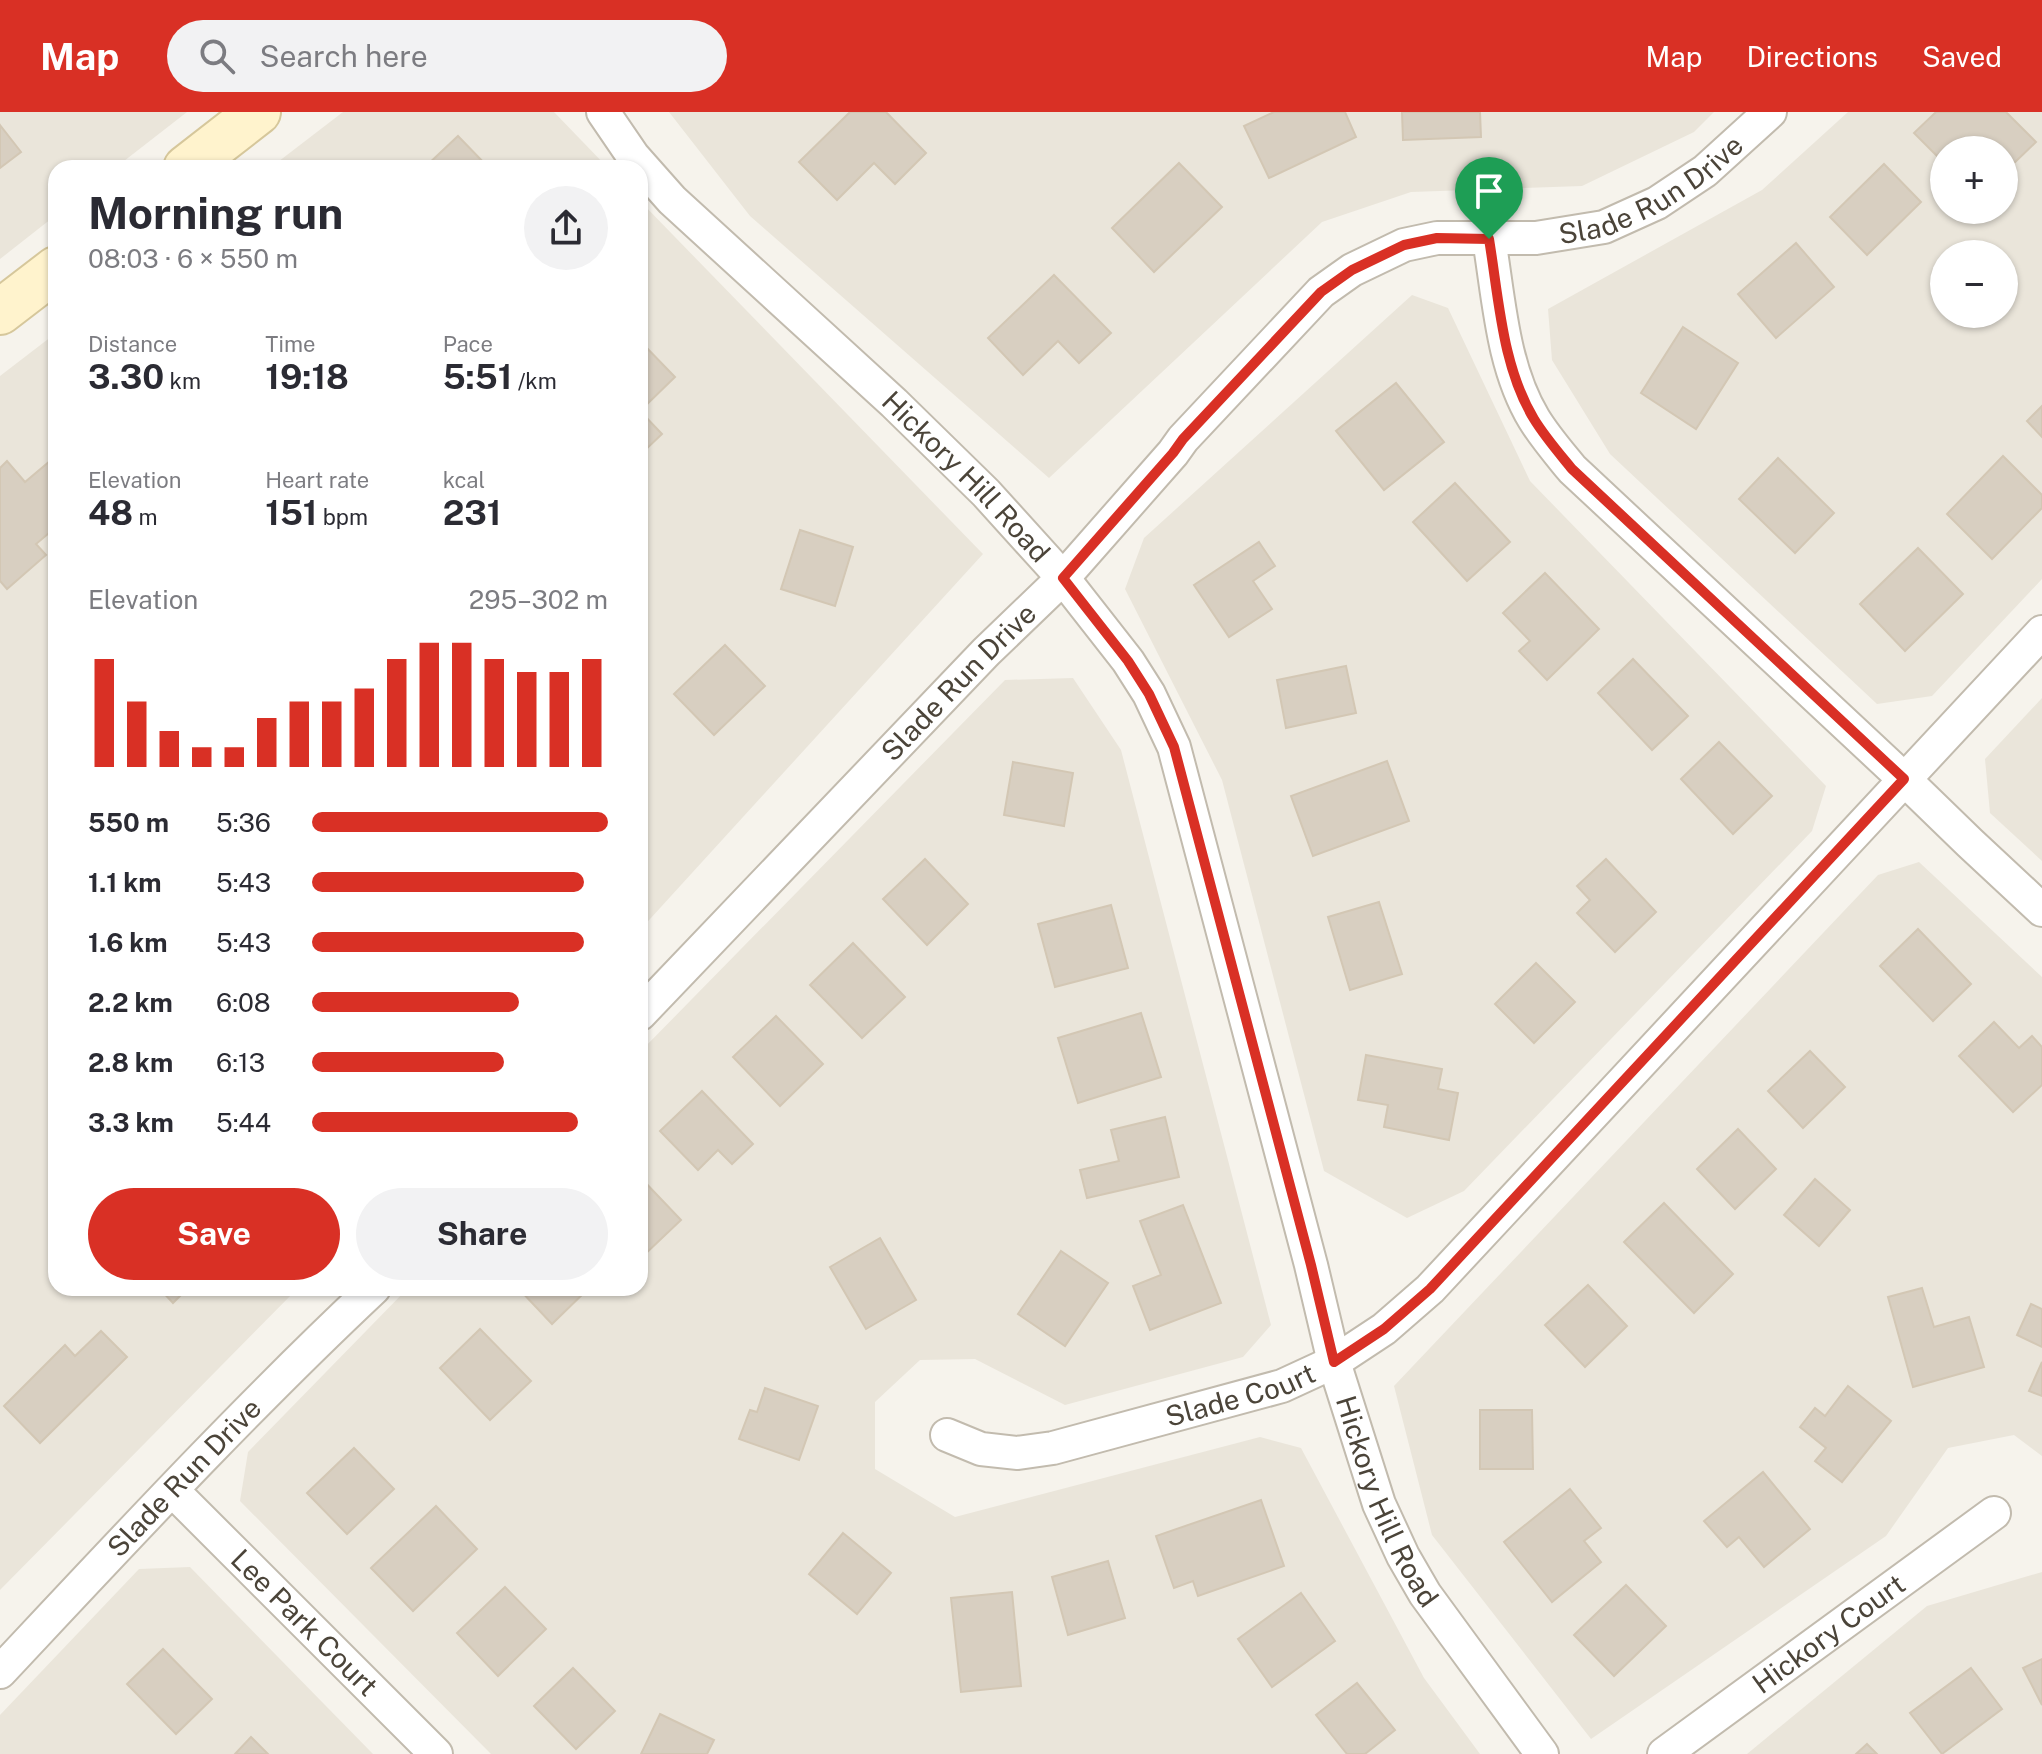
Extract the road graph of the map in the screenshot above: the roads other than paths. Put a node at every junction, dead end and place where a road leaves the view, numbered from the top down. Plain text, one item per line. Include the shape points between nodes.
1 (258, 112) edge
2 (603, 112) edge
3 (1770, 112) edge
4 (196, 160) edge
5 (637, 160) edge
6 (648, 173) edge
7 (1489, 239) junction
8 (48, 275) edge
9 (0, 312) edge
10 (1063, 578) junction
11 (2042, 632) edge
12 (1904, 779) junction
13 (2042, 910) edge
14 (648, 1006) edge
15 (366, 1296) edge
16 (1334, 1362) junction
17 (947, 1435) dead end
18 (173, 1491) junction
19 (1994, 1513) dead end
20 (0, 1672) edge
21 (436, 1754) edge
22 (1542, 1754) edge
23 (1664, 1754) edge

1 - 4 street
2 - 5 street, Hickory Hill Road
3 - 7 street, Slade Run Drive via 1705,171 1657,203 1604,227
6 - 10 street, Hickory Hill Road via 986,493
7 - 10 street, Slade Run Drive via 1437,238 1404,245 1321,292 1183,439
7 - 12 street via 1516,380 1534,419 1572,469
8 - 9 street
10 - 14 street, Slade Run Drive
10 - 16 street, Hickory Hill Road via 1128,661 1174,747
11 - 12 street, Slade Court
12 - 13 street
12 - 16 street, Slade Court via 1430,1289
15 - 18 street, Slade Run Drive
16 - 17 street, Slade Court via 1282,1386 1053,1448 1018,1453 981,1449
16 - 22 street, Hickory Hill Road via 1379,1504 1403,1556
18 - 20 street, Slade Run Drive
18 - 21 street, Lee Park Court
19 - 23 street, Hickory Court

